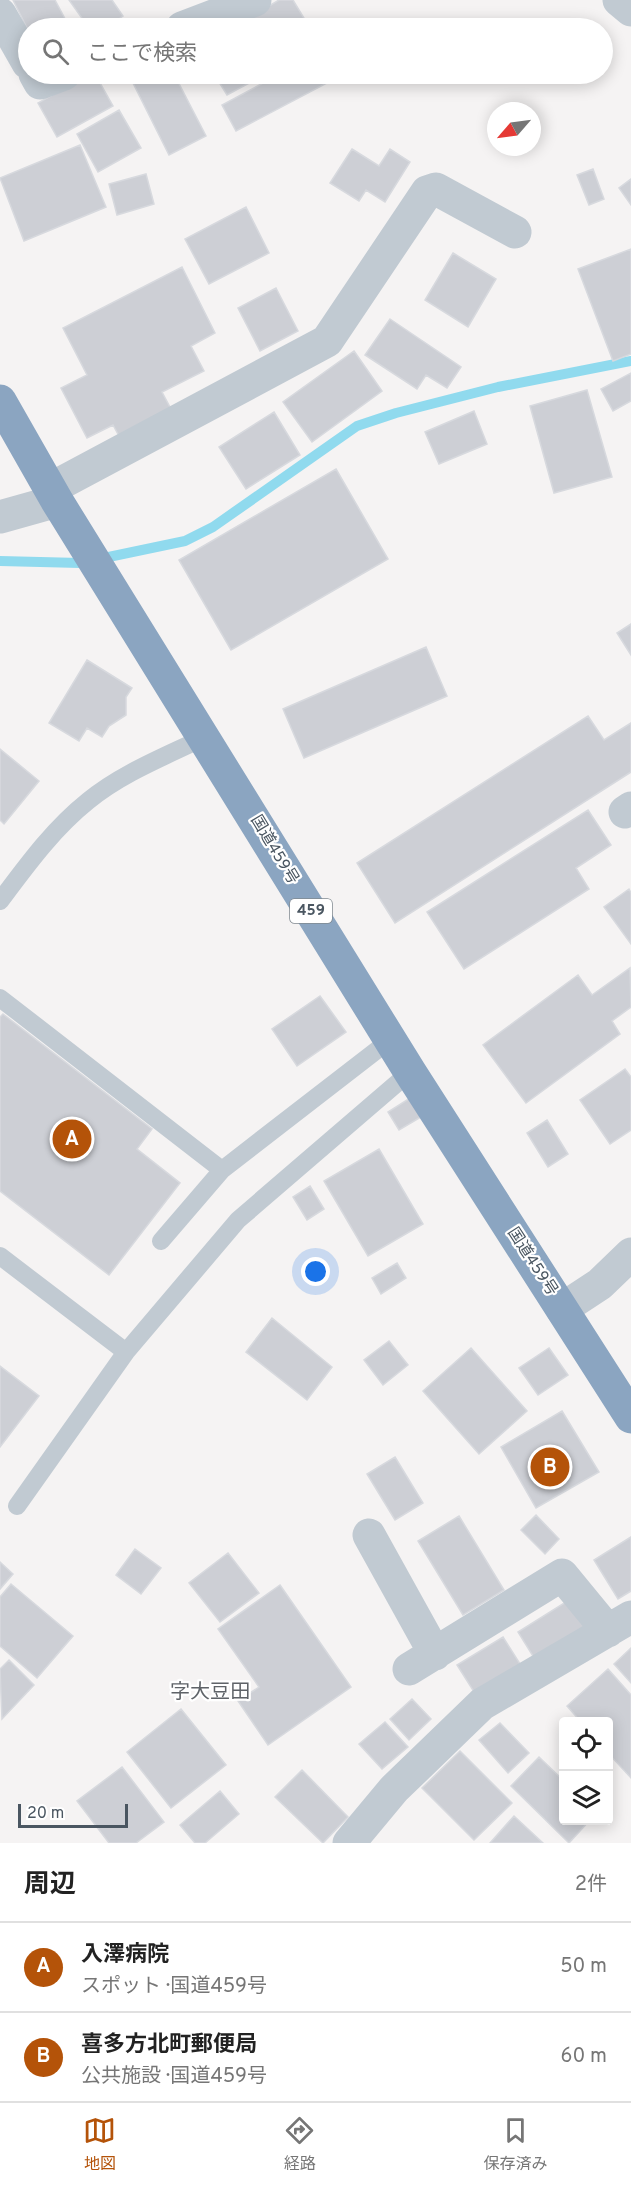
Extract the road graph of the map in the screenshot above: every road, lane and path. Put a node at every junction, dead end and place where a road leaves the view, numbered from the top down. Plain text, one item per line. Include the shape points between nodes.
1 (255, 0) edge
2 (619, 0) edge
3 (631, 10) edge
4 (0, 14) edge
5 (208, 18) edge
6 (18, 46) edge
7 (514, 232) dead end
8 (0, 400) edge
9 (54, 495) junction
10 (0, 517) edge
11 (205, 737) junction
12 (0, 901) edge
13 (0, 998) edge
14 (390, 1040) junction
15 (410, 1072) junction
16 (222, 1170) junction
17 (161, 1241) dead end
18 (631, 1254) edge
19 (0, 1256) edge
20 (562, 1309) junction
21 (126, 1352) junction
22 (631, 1417) edge
23 (17, 1506) dead end
24 (369, 1535) dead end
25 (620, 1624) edge
26 (349, 1843) edge

1 - 5 street
2 - 3 street
4 - 6 street
7 - 9 street via 436,189 426,192 327,341
8 - 9 highway, 国道459号 / 459
9 - 10 street
9 - 11 highway, 国道459号 / 459
11 - 12 lane via 121,778 88,801 44,843
11 - 14 highway, 国道459号 / 459
13 - 16 lane
14 - 15 highway, 国道459号 / 459
14 - 16 lane
15 - 20 highway, 国道459号 / 459
15 - 21 lane via 238,1220
16 - 17 lane
18 - 20 street via 600,1284
19 - 21 lane
20 - 22 highway, 国道459号 / 459
21 - 23 lane
24 - 25 street via 422,1662 562,1575
25 - 26 street via 482,1704 394,1789

